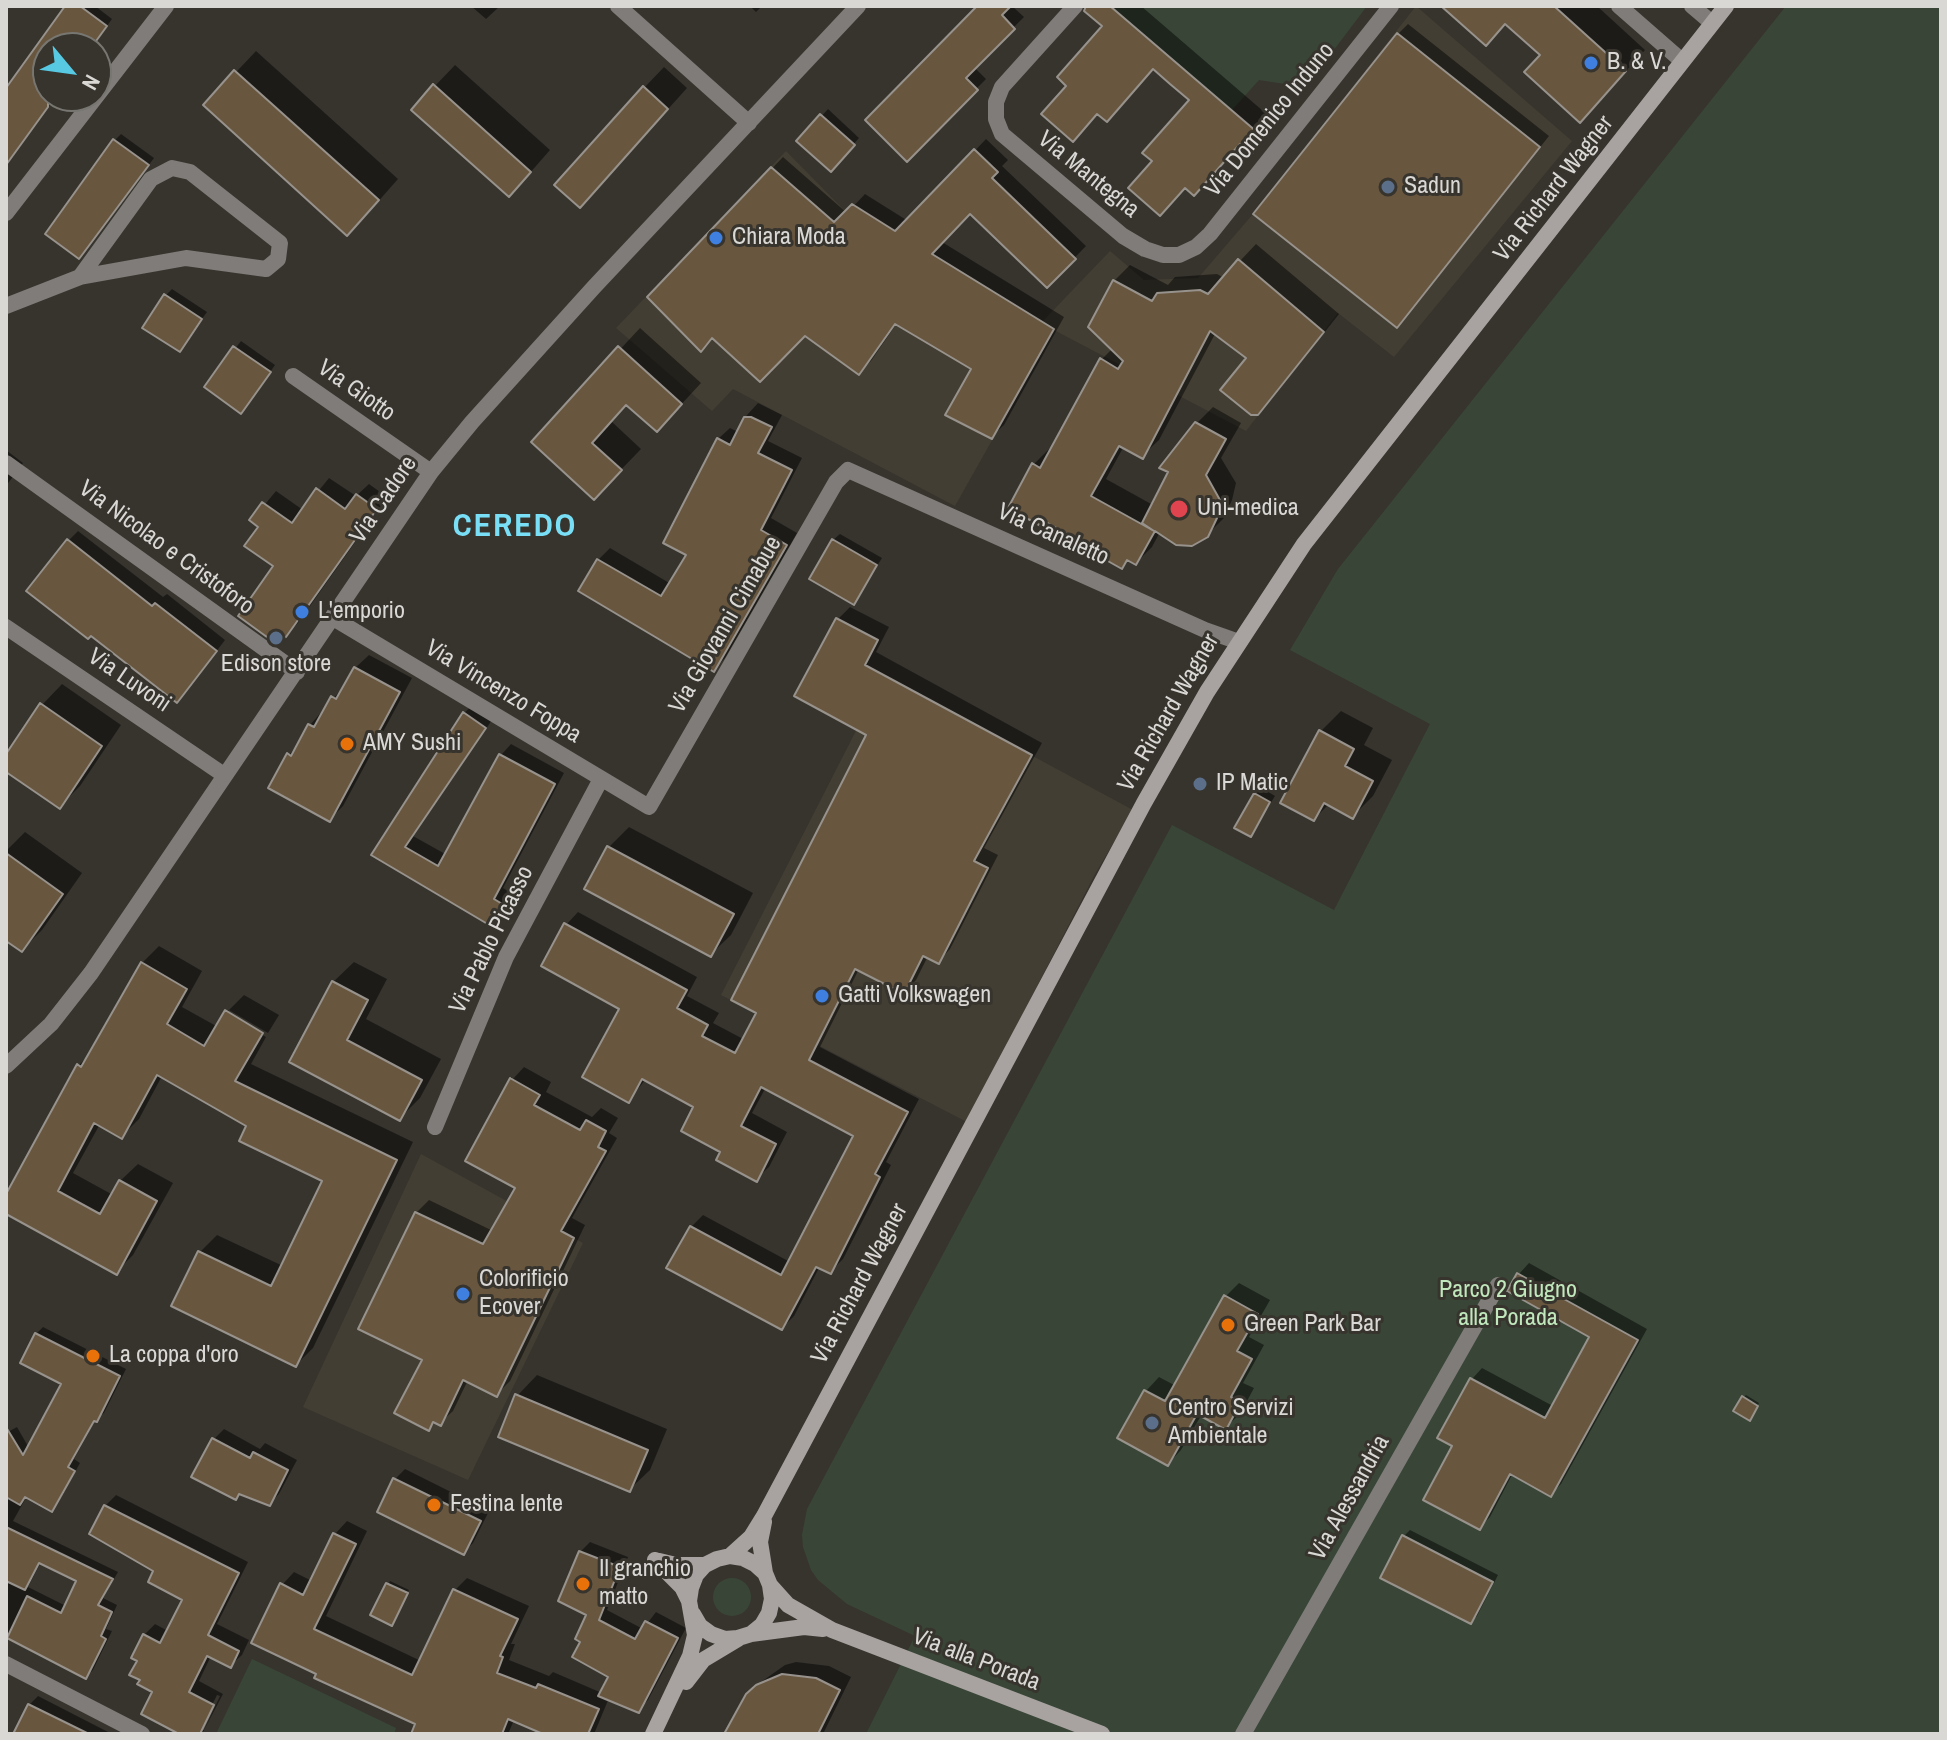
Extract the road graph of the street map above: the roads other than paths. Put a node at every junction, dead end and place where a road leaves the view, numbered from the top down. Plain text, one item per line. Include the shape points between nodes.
1 (166, 6) edge
2 (858, 6) edge
3 (1075, 6) edge
4 (1391, 6) edge
5 (1619, 6) edge
6 (1692, 6) edge
7 (1726, 6) edge
8 (623, 11) edge
9 (1712, 23) junction
10 (1682, 61) junction
11 (749, 123) junction
12 (6, 213) edge
13 (1179, 255) joint
14 (80, 277) junction
15 (6, 306) edge
16 (293, 376) dead end
17 (6, 463) edge
18 (848, 470) joint
19 (431, 472) junction
20 (333, 618) junction
21 (6, 627) edge
22 (1239, 642) junction
23 (297, 672) junction
24 (224, 775) junction
25 (601, 779) junction
26 (649, 807) joint
27 (6, 1066) edge
28 (435, 1127) dead end
29 (1498, 1285) dead end
30 (764, 1516) junction
31 (730, 1556) junction
32 (705, 1565) junction
33 (768, 1579) junction
34 (691, 1607) junction
35 (832, 1630) junction
36 (745, 1636) junction
37 (6, 1664) edge
38 (672, 1699) junction
39 (142, 1734) edge
40 (653, 1734) edge
41 (1102, 1734) edge
42 (1243, 1734) edge

1 - 12 street
2 - 11 street, Via Cadore
3 - 13 street, Via Mantegna via 1002,87 996,102 1002,134 1123,236 1145,249
4 - 13 street, Via Domenico Induno via 1210,234
5 - 10 street
6 - 9 street
7 - 9 street, Via Richard Wagner
8 - 11 street
9 - 10 street, Via Richard Wagner
10 - 22 street, Via Richard Wagner via 1304,544
11 - 19 street, Via Cadore
14 - 14 street via 186,258 266,269 278,259 280,243 190,172 172,168 151,179
14 - 15 street
16 - 19 street, Via Giotto
17 - 23 street, Via Nicolao e Cristoforo
18 - 22 street, Via Canaletto
18 - 26 street, Via Giovanni Cimabue via 836,482
19 - 20 street, Via Cadore
20 - 23 street, Via Cadore
20 - 25 street, Via Vincenzo Foppa
21 - 24 street, Via Luvoni
22 - 30 street, Via Richard Wagner via 1144,803
23 - 24 street, Via Cadore
24 - 27 street, Via Cadore via 73,997
25 - 26 street, Via Vincenzo Foppa
25 - 28 street, Via Pablo Picasso via 506,957
29 - 42 street, Via Alessandria
30 - 31 street, Via Richard Wagner
30 - 33 street, Via Richard Wagner via 760,1542
31 - 32 street
31 - 33 street via 755,1564
32 - 34 street via 691,1588
32 - 34 street via 655,1560 682,1587
33 - 35 street, Via alla Porada via 788,1605
33 - 36 street via 769,1613
34 - 36 street via 700,1626 711,1634 725,1639
34 - 38 street via 693,1645
35 - 36 street, Via alla Porada via 804,1627
35 - 41 street, Via alla Porada
36 - 38 street via 703,1660
37 - 39 street
38 - 40 street

